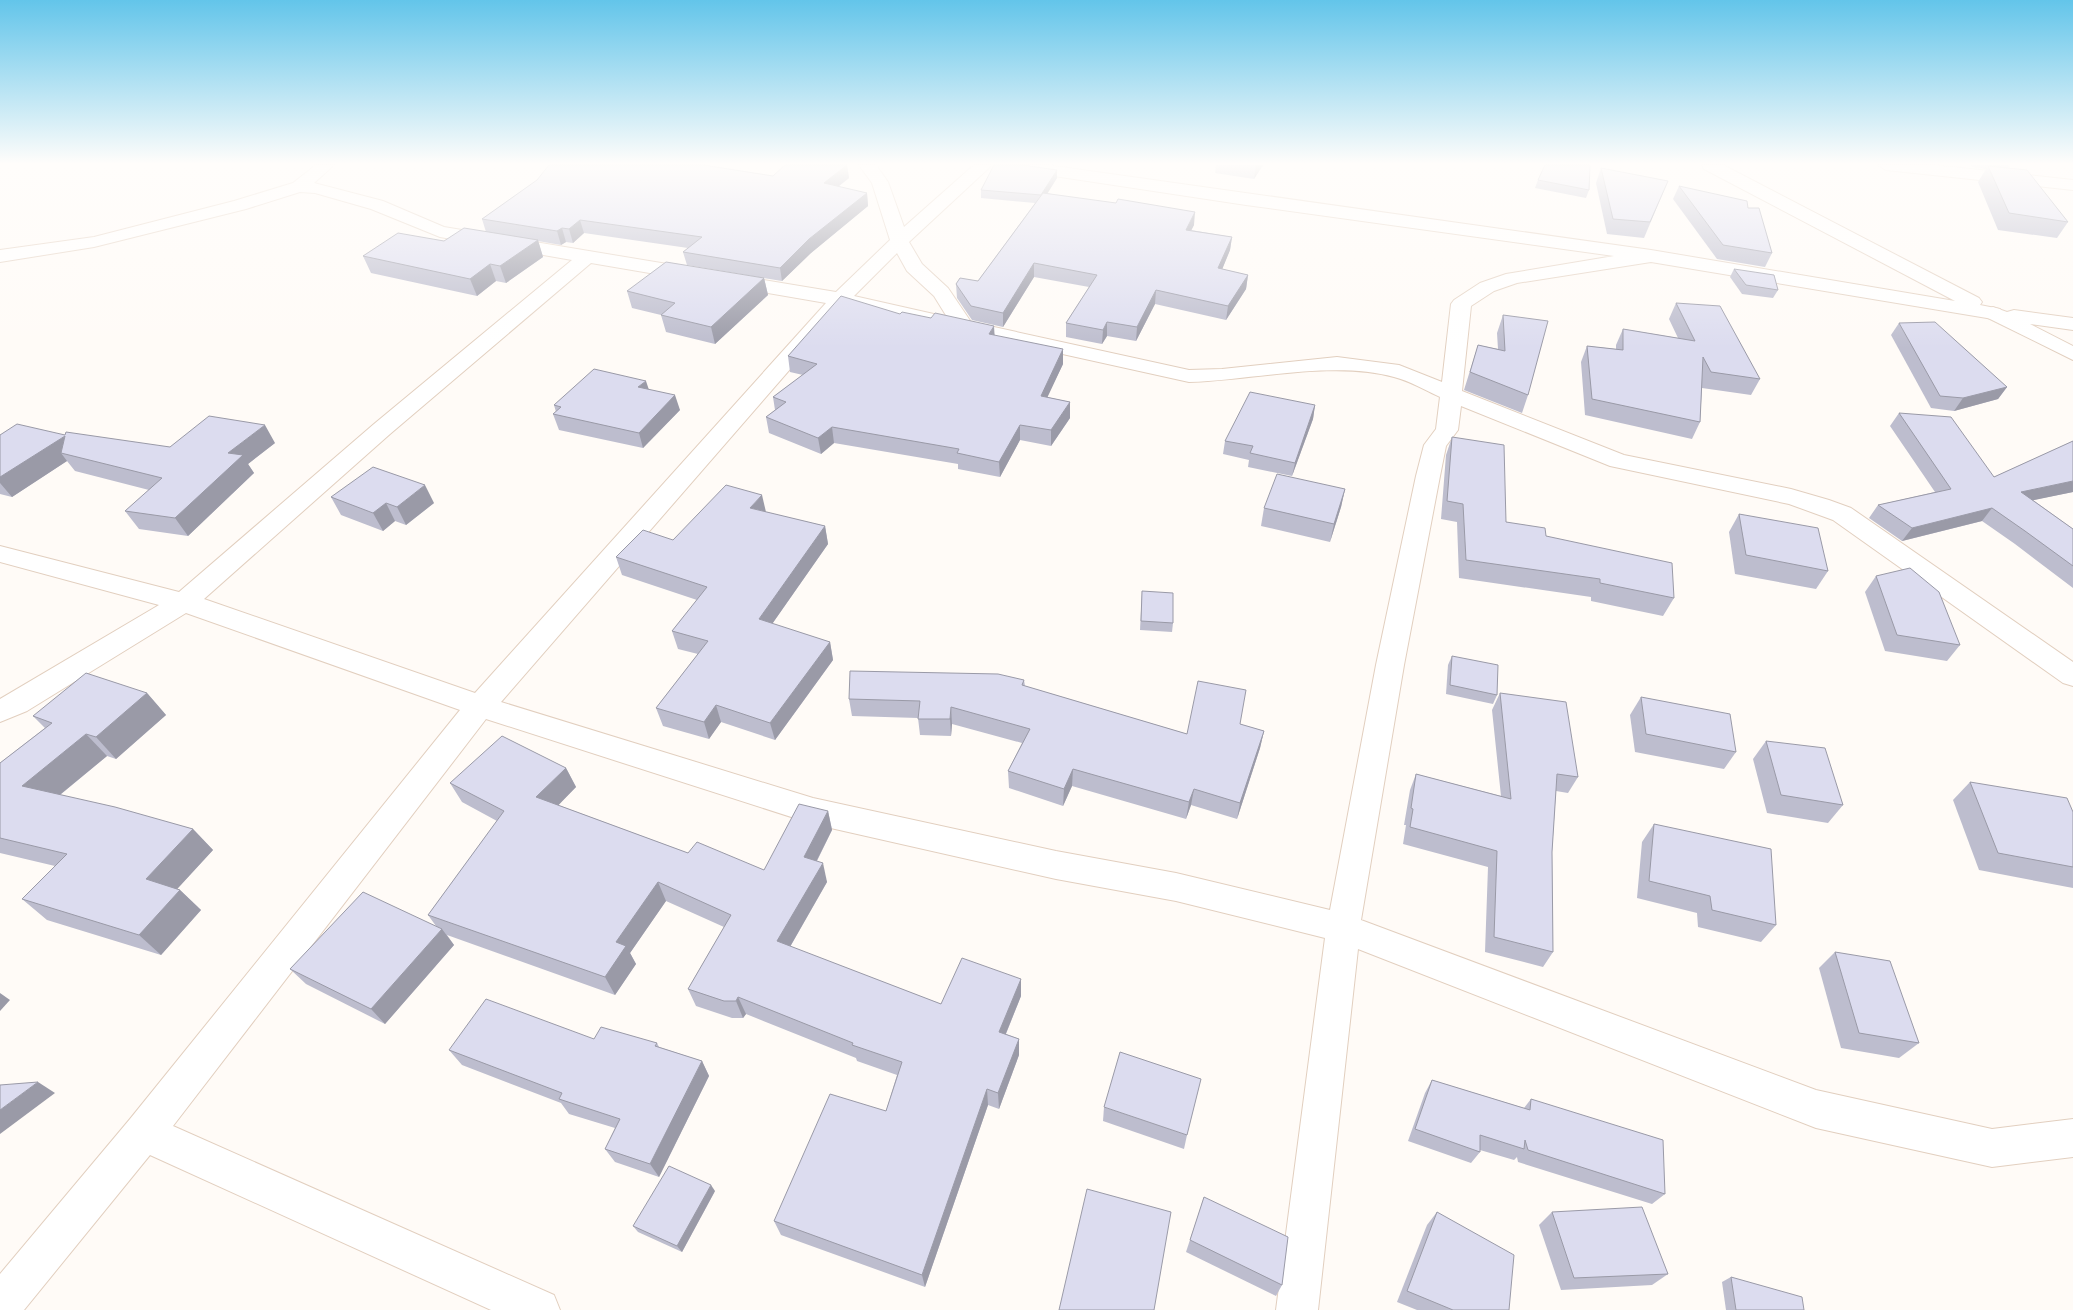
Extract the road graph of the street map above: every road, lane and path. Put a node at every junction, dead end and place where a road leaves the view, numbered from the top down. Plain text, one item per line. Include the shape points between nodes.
1 (158, 226) edge
2 (426, 226) edge
3 (895, 226) edge
4 (917, 226) edge
5 (1435, 226) edge
6 (1827, 226) edge
7 (900, 242) junction
8 (0, 256) edge
9 (1652, 256) junction
10 (588, 257) junction
11 (840, 299) junction
12 (1993, 313) junction
13 (2073, 324) edge
14 (964, 327) junction
15 (2073, 354) edge
16 (1451, 394) junction
17 (0, 554) edge
18 (184, 602) junction
19 (2073, 676) edge
20 (480, 706) junction
21 (6, 710) edge
22 (1342, 928) junction
23 (144, 1133) junction
24 (2073, 1138) edge
25 (0, 1306) edge
26 (539, 1310) edge
27 (1297, 1310) edge

1 - 8 street via 94,242
2 - 10 street via 440,232
3 - 7 street
4 - 7 street
5 - 9 street
6 - 12 street
7 - 11 street
7 - 14 street via 914,267 941,292
9 - 12 street
9 - 16 street via 1513,278 1487,287 1461,304
10 - 11 street
10 - 18 street via 382,429
11 - 14 street
11 - 20 street
12 - 13 street
12 - 15 street
14 - 16 street via 1189,376 1337,363 1399,371
16 - 19 street via 1618,461 1791,496 1842,514
16 - 22 street via 1447,430 1434,445
17 - 18 street
18 - 20 street
18 - 21 street
20 - 22 street via 813,811 1056,865 1176,887
20 - 23 street
22 - 24 street via 1816,1109 1992,1148
22 - 27 street
23 - 25 street
23 - 26 street

